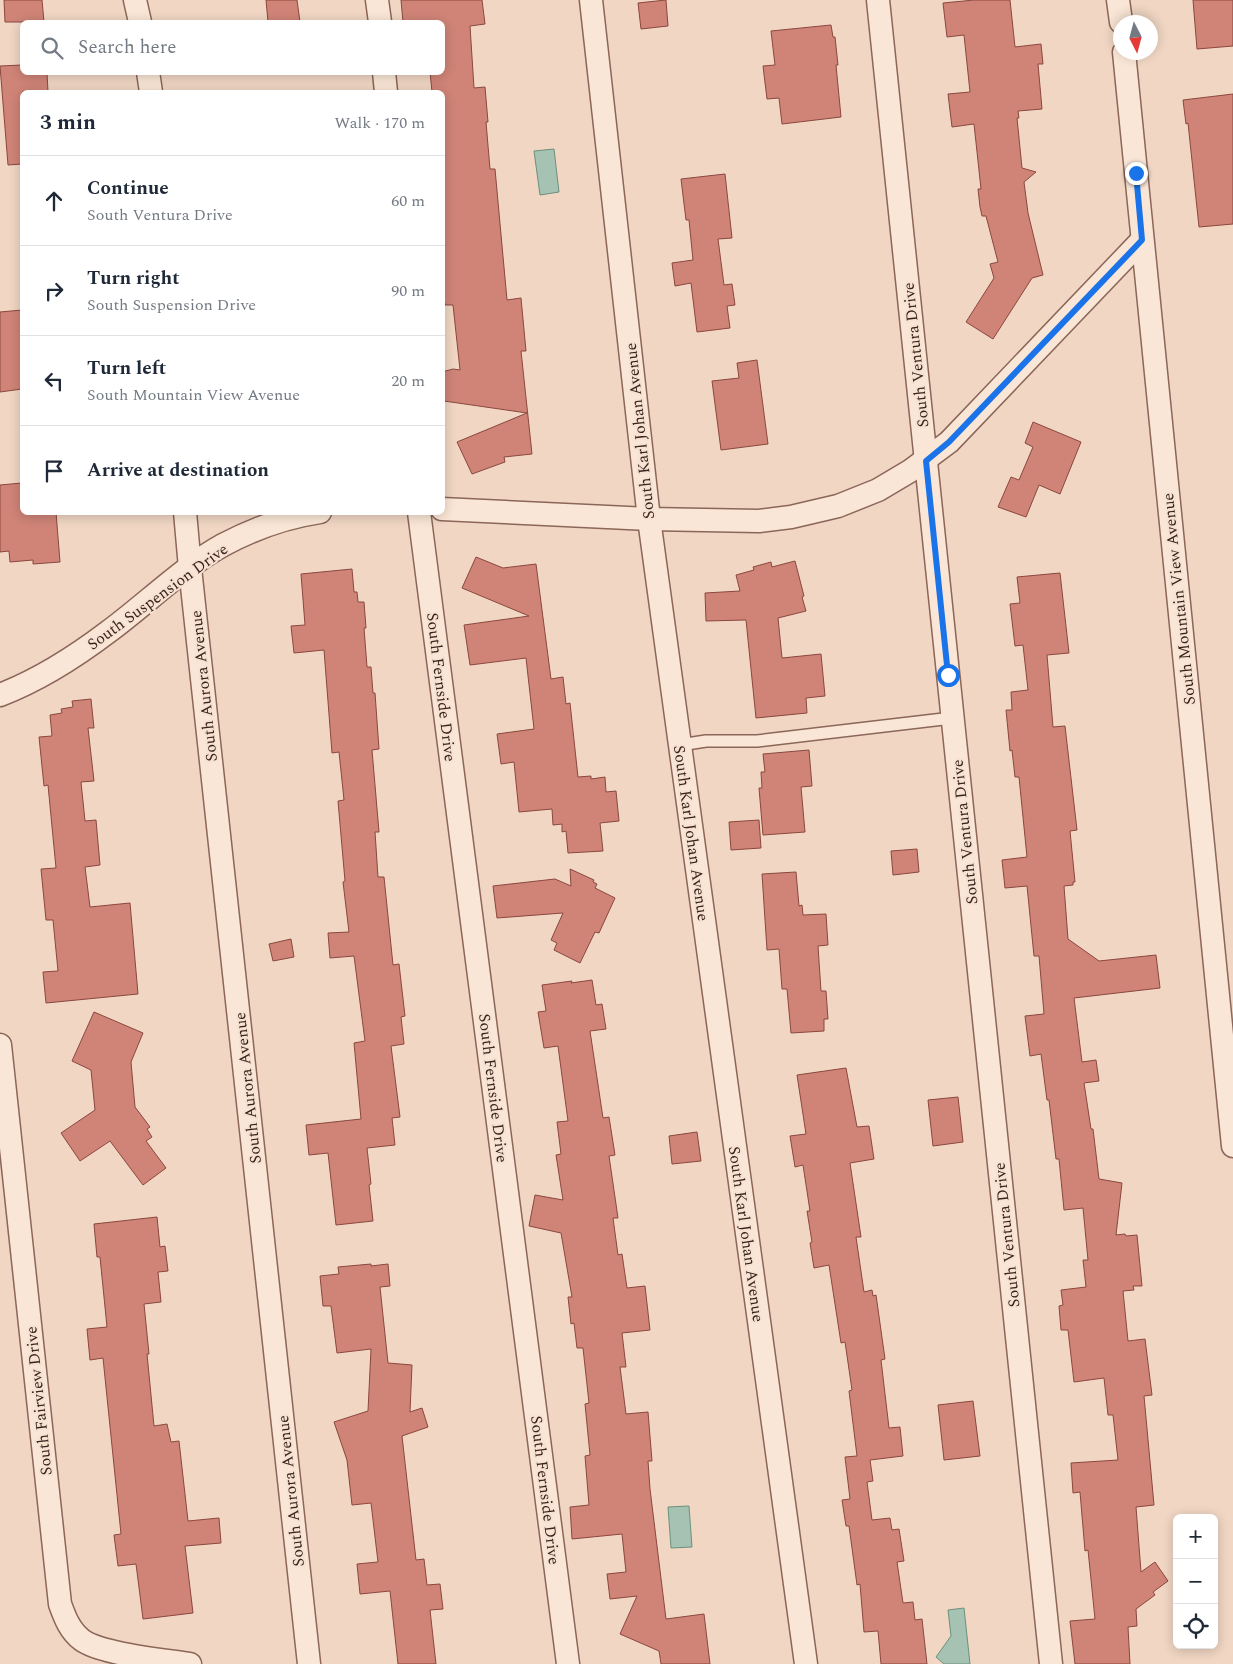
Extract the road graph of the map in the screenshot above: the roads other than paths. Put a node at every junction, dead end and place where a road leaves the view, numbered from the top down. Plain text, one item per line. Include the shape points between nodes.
1 (135, 0) edge
2 (376, 0) edge
3 (590, 0) edge
4 (878, 0) edge
5 (1118, 0) edge
6 (1119, 15) edge
7 (140, 20) edge
8 (380, 20) edge
9 (1125, 60) edge
10 (148, 75) edge
11 (384, 75) edge
12 (151, 90) edge
13 (386, 90) edge
14 (1142, 240) junction
15 (926, 461) junction
16 (445, 509) edge
17 (185, 515) edge
18 (301, 515) edge
19 (419, 515) edge
20 (649, 518) junction
21 (190, 568) junction
22 (0, 695) edge
23 (952, 718) junction
24 (680, 745) junction
25 (0, 1045) edge
26 (1229, 1057) edge
27 (1233, 1146) edge
28 (190, 1664) edge
29 (309, 1664) edge
30 (568, 1664) edge
31 (806, 1664) edge
32 (1051, 1664) edge

1 - 7 street
2 - 8 street
3 - 20 street, South Karl Johan Avenue
4 - 15 street, South Ventura Drive
5 - 6 street
9 - 14 street, South Mountain View Avenue
10 - 12 street
11 - 13 street
14 - 15 street via 949,442
14 - 26 street, South Mountain View Avenue
15 - 20 street via 878,490 838,506 791,517 758,521
15 - 23 street, South Ventura Drive
16 - 20 street
17 - 21 street, South Aurora Avenue
18 - 21 street, South Suspension Drive via 261,527 222,546
19 - 30 street, South Fernside Drive
20 - 24 street, South Karl Johan Avenue
21 - 22 street, South Suspension Drive via 78,654 38,678
21 - 29 street, South Aurora Avenue
23 - 24 lane via 757,741 706,740
23 - 32 street, South Ventura Drive
24 - 31 street, South Karl Johan Avenue
25 - 28 street, South Fairview Drive via 60,1604 75,1633 96,1648
26 - 27 street, South Mountain View Avenue

